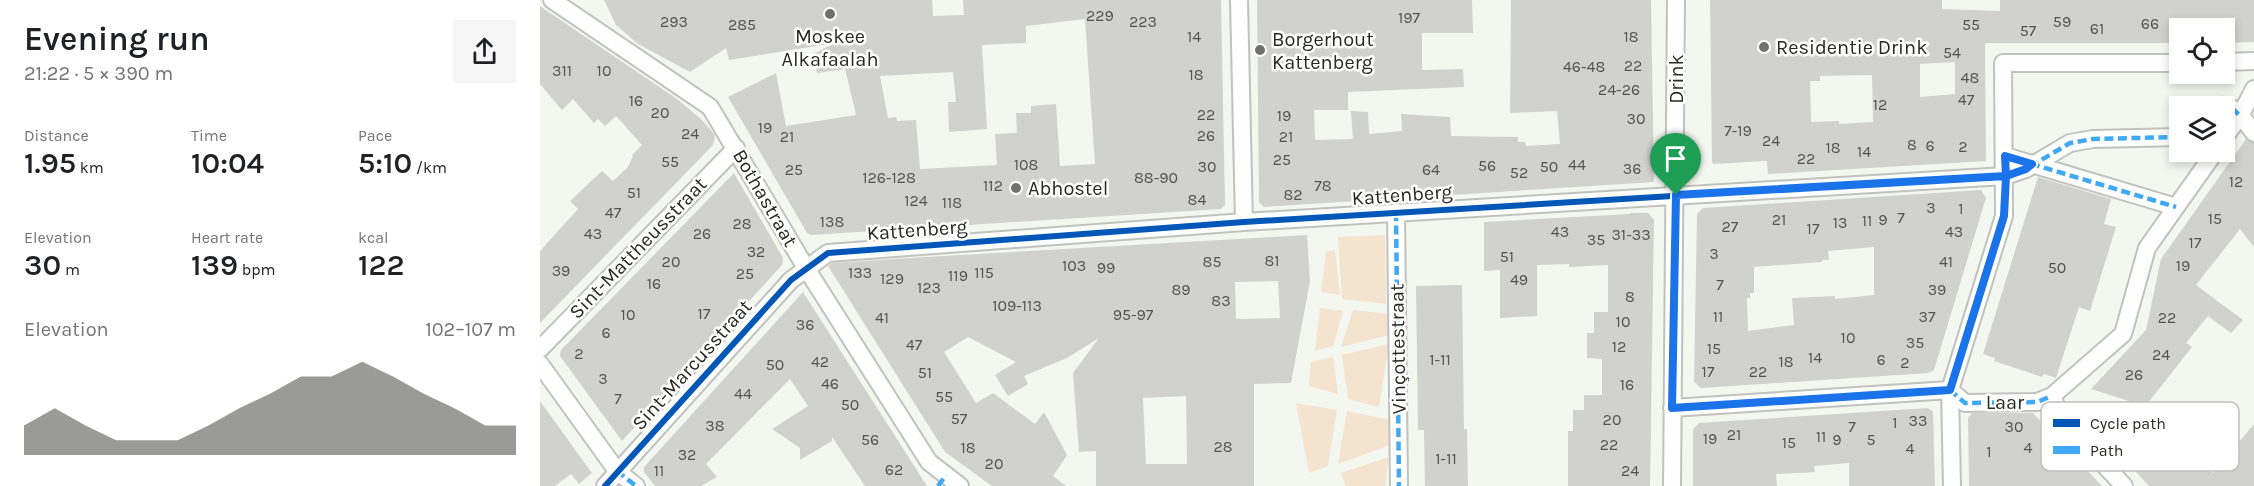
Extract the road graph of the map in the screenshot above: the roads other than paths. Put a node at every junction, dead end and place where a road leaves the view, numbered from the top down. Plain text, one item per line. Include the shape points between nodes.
1 (552, 0) edge
2 (1239, 0) edge
3 (1676, 0) edge
4 (2254, 61) edge
5 (2235, 62) edge
6 (2169, 63) edge
7 (2254, 89) edge
8 (2235, 111) edge
9 (2240, 116) junction
10 (2235, 123) edge
11 (2254, 133) edge
12 (2169, 137) edge
13 (736, 148) junction
14 (2005, 156) junction
15 (2208, 162) edge
16 (2032, 164) junction
17 (2006, 176) junction
18 (1676, 195) junction
19 (2176, 207) junction
20 (1396, 212) junction
21 (1244, 222) junction
22 (806, 268) junction
23 (540, 349) edge
24 (540, 364) edge
25 (1950, 390) junction
26 (2052, 396) junction
27 (2054, 402) edge
28 (1672, 408) junction
29 (617, 471) junction
30 (2110, 471) edge
31 (942, 480) edge
32 (605, 486) edge
33 (636, 486) edge
34 (960, 486) edge
35 (1399, 486) edge
36 (1672, 486) edge
37 (1952, 486) edge
38 (2124, 486) edge

1 - 13 street, Bothastraat via 710,107
2 - 21 street
3 - 18 street, Drink
4 - 5 street
6 - 14 street via 2003,63
7 - 9 street
8 - 9 street
9 - 10 street
9 - 11 street
12 - 16 street via 2070,143
13 - 22 street, Bothastraat
13 - 23 street, Sint-Mattheusstraat
14 - 16 street
14 - 17 street
15 - 19 street, Laar
16 - 17 street
16 - 19 street
17 - 18 street, Kattenberg
17 - 25 street via 2004,216
18 - 20 street, Kattenberg
18 - 28 street, Drink
19 - 26 street, Laar via 2147,248 2123,334
20 - 21 street, Kattenberg
20 - 35 street, Vinçottestraat
21 - 22 street, Kattenberg via 828,253
22 - 29 street, Sint-Marcusstraat
22 - 31 street, Bothastraat
24 - 29 street
25 - 26 street, Laar via 1965,403 2037,402
25 - 28 street
25 - 37 street
26 - 27 street
28 - 36 street, Drink
29 - 32 street, Sint-Marcusstraat
29 - 33 street
30 - 38 street
31 - 34 street, Bothastraat

